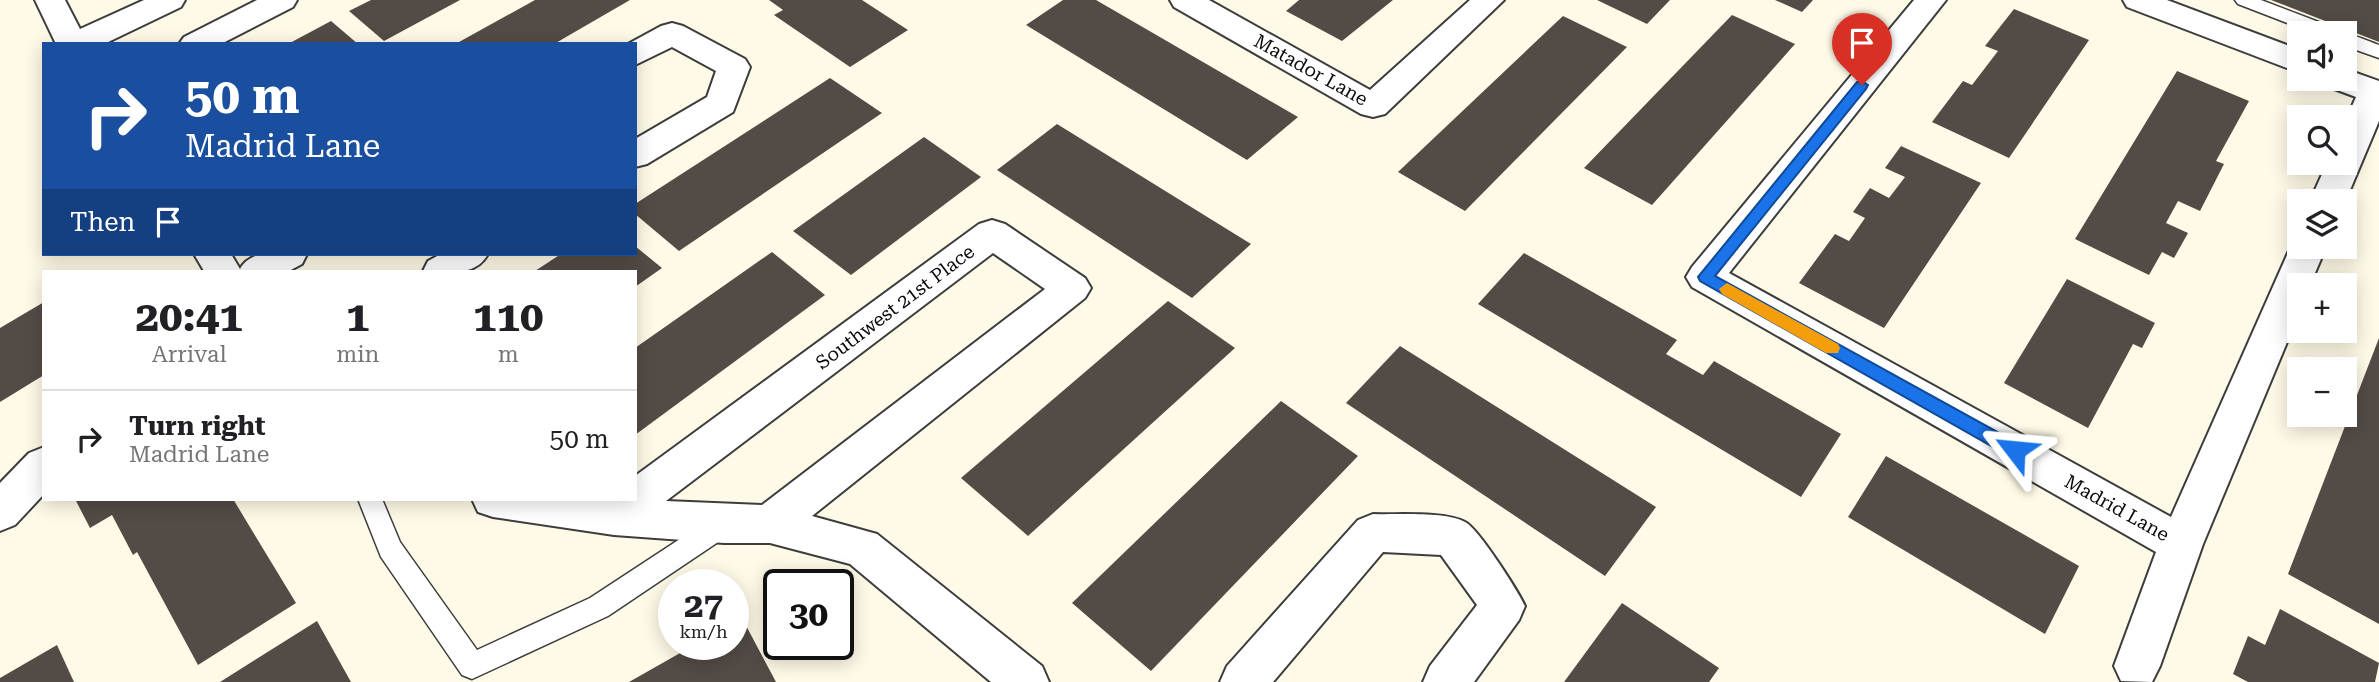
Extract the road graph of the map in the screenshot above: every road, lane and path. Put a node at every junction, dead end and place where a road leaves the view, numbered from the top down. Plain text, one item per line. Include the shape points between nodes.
1 (50, 0) edge
2 (170, 0) edge
3 (282, 0) edge
4 (1185, 0) edge
5 (1489, 0) edge
6 (1931, 0) edge
7 (2138, 0) edge
8 (2244, 0) edge
9 (2299, 21) edge
10 (73, 42) edge
11 (78, 42) edge
12 (199, 42) edge
13 (2357, 44) edge
14 (2379, 52) edge
15 (637, 53) edge
16 (2287, 57) edge
17 (2357, 85) edge
18 (2377, 92) edge
19 (2357, 136) edge
20 (637, 154) edge
21 (285, 256) edge
22 (467, 256) edge
23 (2303, 259) edge
24 (260, 270) edge
25 (443, 270) edge
26 (42, 467) edge
27 (637, 499) edge
28 (371, 501) edge
29 (507, 501) edge
30 (634, 501) edge
31 (0, 512) edge
32 (614, 516) junction
33 (724, 524) junction
34 (770, 524) junction
35 (2181, 544) junction
36 (2137, 666) dead end
37 (1026, 682) edge
38 (1243, 682) edge
39 (1446, 682) edge

1 - 10 street
2 - 11 street
3 - 12 street
4 - 5 street, Matador Lane via 1373,106
6 - 35 street, Madrid Lane via 1705,277
7 - 16 street
8 - 9 lane
13 - 14 lane
15 - 20 street via 672,33 734,67 721,104
17 - 18 street
18 - 19 street
21 - 24 street
22 - 25 street
23 - 35 street, Madrid Lane
26 - 31 street
27 - 34 street, Southwest 21st Place via 992,234 1072,288
28 - 33 lane via 390,549 472,666 599,607
29 - 32 street
30 - 32 street, Southwest 21st Place
32 - 33 street
33 - 34 street
34 - 37 street via 862,548
35 - 36 street, Madrid Lane
38 - 39 street via 1373,533 1453,536 1503,606

